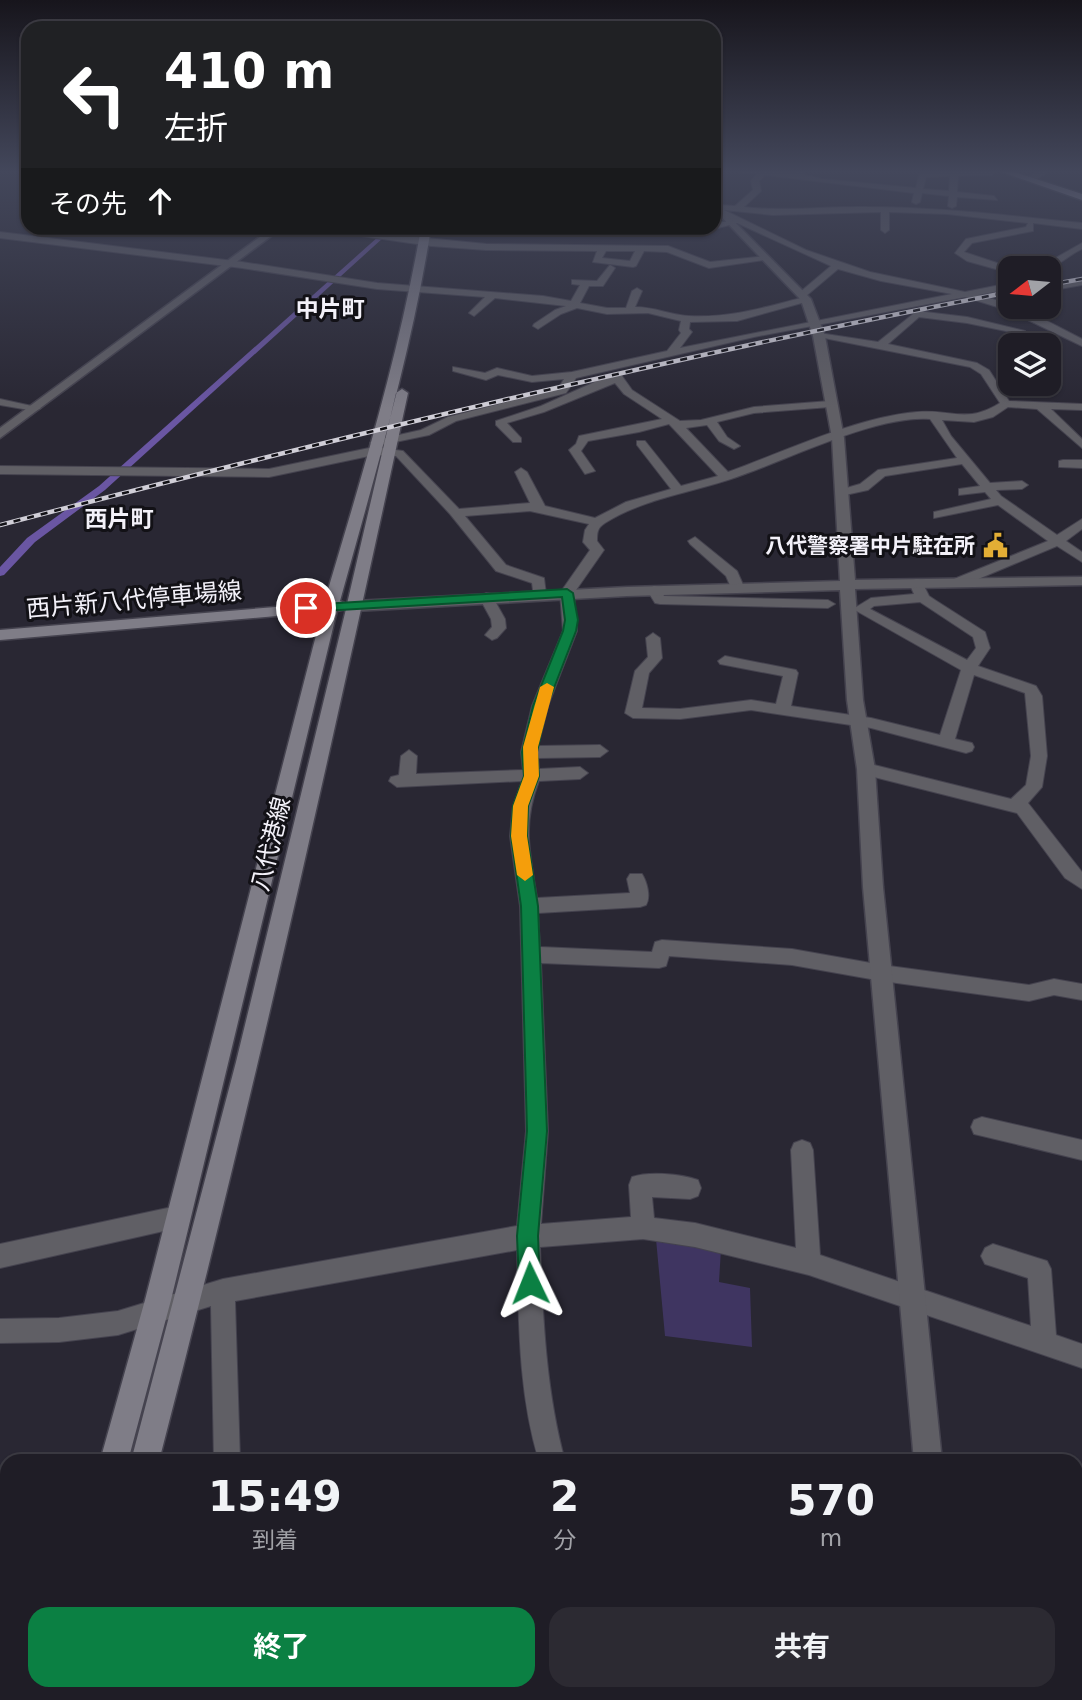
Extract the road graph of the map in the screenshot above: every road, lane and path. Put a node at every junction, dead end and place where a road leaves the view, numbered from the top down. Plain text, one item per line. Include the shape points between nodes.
1 (113, 249) edge
2 (249, 249) edge
3 (426, 249) edge
4 (602, 249) edge
5 (644, 249) edge
6 (654, 249) edge
7 (758, 249) edge
8 (800, 249) edge
9 (963, 249) edge
10 (1075, 249) edge
11 (767, 259) junction
12 (1061, 260) edge
13 (229, 264) junction
14 (837, 265) junction
15 (998, 267) edge
16 (610, 268) dead end
17 (1082, 274) edge
18 (1061, 277) edge
19 (575, 282) dead end
20 (1082, 282) edge
21 (586, 283) junction
22 (1061, 286) edge
23 (998, 288) edge
24 (421, 289) junction
25 (637, 291) dead end
26 (965, 294) junction
27 (492, 296) junction
28 (804, 297) junction
29 (998, 297) edge
30 (984, 300) junction
31 (672, 302) dead end
32 (573, 307) junction
33 (630, 309) junction
34 (474, 313) dead end
35 (676, 315) junction
36 (686, 320) junction
37 (538, 326) dead end
38 (817, 330) junction
39 (855, 331) dead end
40 (1020, 331) dead end
41 (687, 332) junction
42 (746, 336) junction
43 (886, 343) junction
44 (1082, 343) edge
45 (671, 352) junction
46 (890, 362) dead end
47 (457, 369) dead end
48 (572, 375) junction
49 (617, 377) junction
50 (562, 391) junction
51 (0, 402) edge
52 (830, 404) junction
53 (1006, 404) junction
54 (1040, 405) junction
55 (1082, 407) edge
56 (35, 408) junction
57 (935, 417) junction
58 (710, 421) junction
59 (673, 422) junction
60 (0, 434) edge
61 (838, 438) junction
62 (517, 440) dead end
63 (640, 443) dead end
64 (1082, 445) edge
65 (383, 446) junction
66 (734, 446) dead end
67 (964, 460) junction
68 (1063, 464) dead end
69 (1082, 464) edge
70 (0, 470) edge
71 (589, 471) dead end
72 (521, 472) dead end
73 (726, 477) junction
74 (1022, 485) dead end
75 (986, 487) junction
76 (678, 490) junction
77 (963, 492) dead end
78 (840, 494) junction
79 (999, 501) junction
80 (539, 508) junction
81 (456, 513) junction
82 (938, 515) dead end
83 (597, 522) junction
84 (1082, 523) edge
85 (695, 541) dead end
86 (1056, 542) junction
87 (1082, 558) edge
88 (1082, 580) edge
89 (959, 582) junction
90 (846, 583) junction
91 (916, 583) junction
92 (757, 586) junction
93 (737, 587) junction
94 (654, 590) junction
95 (567, 593) junction
96 (540, 594) junction
97 (486, 597) junction
98 (923, 598) junction
99 (757, 603) junction
100 (828, 604) dead end
101 (331, 606) junction
102 (355, 606) junction
103 (0, 635) edge
104 (492, 635) dead end
105 (653, 638) dead end
106 (725, 661) dead end
107 (970, 668) junction
108 (782, 710) junction
109 (858, 723) junction
110 (946, 741) junction
111 (966, 747) dead end
112 (600, 751) dead end
113 (529, 752) junction
114 (409, 756) dead end
115 (866, 769) junction
116 (580, 773) dead end
117 (532, 776) junction
118 (1014, 806) junction
119 (636, 878) dead end
120 (1082, 882) edge
121 (529, 906) junction
122 (531, 955) junction
123 (882, 973) junction
124 (1082, 992) edge
125 (982, 1127) dead end
126 (802, 1150) dead end
127 (1082, 1150) edge
128 (690, 1188) dead end
129 (177, 1217) junction
130 (643, 1228) junction
131 (528, 1236) junction
132 (0, 1256) edge
133 (993, 1256) dead end
134 (808, 1263) junction
135 (223, 1291) junction
136 (912, 1297) junction
137 (189, 1300) junction
138 (155, 1314) junction
139 (0, 1331) edge
140 (1044, 1344) junction
141 (1082, 1356) edge
142 (116, 1454) edge
143 (147, 1454) edge
144 (227, 1454) edge
145 (550, 1454) edge
146 (927, 1454) edge

1 - 13 street
2 - 13 street
3 - 24 main road, 八代港線
4 - 5 street via 596,260 633,264
6 - 11 street via 673,250 709,264
7 - 11 street
8 - 14 street
9 - 15 street via 960,253 970,260
10 - 12 street
11 - 28 street
13 - 24 street
13 - 56 street
14 - 26 street via 913,289
14 - 28 street
16 - 21 street via 600,284
17 - 18 street
19 - 21 street
20 - 22 street
21 - 32 street
23 - 26 street
24 - 27 street
24 - 65 main road, 八代港線
25 - 33 street
26 - 30 street
26 - 38 street
27 - 32 street via 543,299
27 - 34 street
28 - 36 street via 737,318
28 - 38 street
29 - 30 street
30 - 38 street
30 - 44 street via 1036,318
31 - 35 street
32 - 33 street
32 - 37 street
33 - 35 street
35 - 36 street
36 - 41 street
38 - 42 street
38 - 43 street
38 - 49 street
38 - 52 street
39 - 43 street
40 - 43 street via 917,314
41 - 42 street
41 - 45 street
42 - 45 street
43 - 46 street
43 - 53 street via 922,357 974,365 985,372
45 - 48 street
47 - 48 street via 486,377 497,371 532,379
48 - 50 street
49 - 50 street
49 - 59 street via 628,392
49 - 62 street via 504,422
50 - 65 street via 452,419 415,438
51 - 56 street
52 - 58 street via 754,410
52 - 61 street
53 - 54 street
53 - 57 street via 974,419
54 - 55 street
54 - 64 street
56 - 60 street
57 - 61 street via 888,418
57 - 67 street
58 - 59 street
58 - 66 street
59 - 71 street via 583,438 575,450
59 - 73 street
61 - 73 street
61 - 78 street
63 - 76 street
65 - 70 street via 270,473
65 - 81 street via 399,453
65 - 101 main road, 八代港線
65 - 102 main road, 八代港線
67 - 75 street
67 - 78 street via 882,474 864,487
68 - 69 street
72 - 80 street
73 - 76 street
74 - 75 street
75 - 77 street
75 - 79 street
76 - 83 street via 630,505
78 - 90 street
79 - 82 street
79 - 86 street
80 - 81 street
80 - 83 street
81 - 96 street via 501,568 539,581
83 - 95 street via 590,542 597,550
84 - 86 street
85 - 93 street via 725,566
86 - 87 street
86 - 89 street
88 - 89 street
89 - 91 street
90 - 91 street
90 - 92 street
90 - 109 street
91 - 98 street
92 - 93 street
92 - 99 street
93 - 94 street
94 - 95 street
94 - 99 street via 660,600
95 - 96 street
95 - 113 street via 570,631 544,692
96 - 97 street
97 - 102 street
97 - 104 street via 498,620 499,628
98 - 107 street via 981,635 982,648
98 - 107 street via 871,602 860,609
99 - 100 street
101 - 102 main road, 西片新八代停車場線
101 - 103 main road, 西片新八代停車場線
101 - 129 main road, 八代港線
102 - 137 main road, 八代港線
105 - 108 street via 655,658 642,671 634,713 680,714 730,705
106 - 108 street via 790,673
107 - 110 street
107 - 118 street via 1025,686 1034,696 1039,756 1034,788
108 - 109 street
109 - 110 street
109 - 115 street
110 - 111 street
112 - 113 street
113 - 117 street
114 - 117 street via 402,781
115 - 118 street
115 - 123 street
116 - 117 street
117 - 121 street via 521,806 519,836
118 - 120 street via 1023,808
119 - 121 street via 640,900
121 - 122 street
122 - 123 street via 659,960 662,948 792,957
122 - 131 street via 537,1131
123 - 124 street via 1029,993 1054,987
123 - 136 street
125 - 127 street
126 - 134 street
128 - 130 street via 640,1185
129 - 132 street
129 - 138 main road, 八代港線
130 - 131 street
130 - 134 street via 695,1235
131 - 135 street
131 - 145 street via 532,1354
133 - 140 street via 1039,1269
134 - 136 street
135 - 137 street
135 - 144 street
136 - 140 street
136 - 146 street
137 - 138 street
137 - 143 main road, 八代港線
138 - 139 street via 68,1331
138 - 142 main road, 八代港線
140 - 141 street

